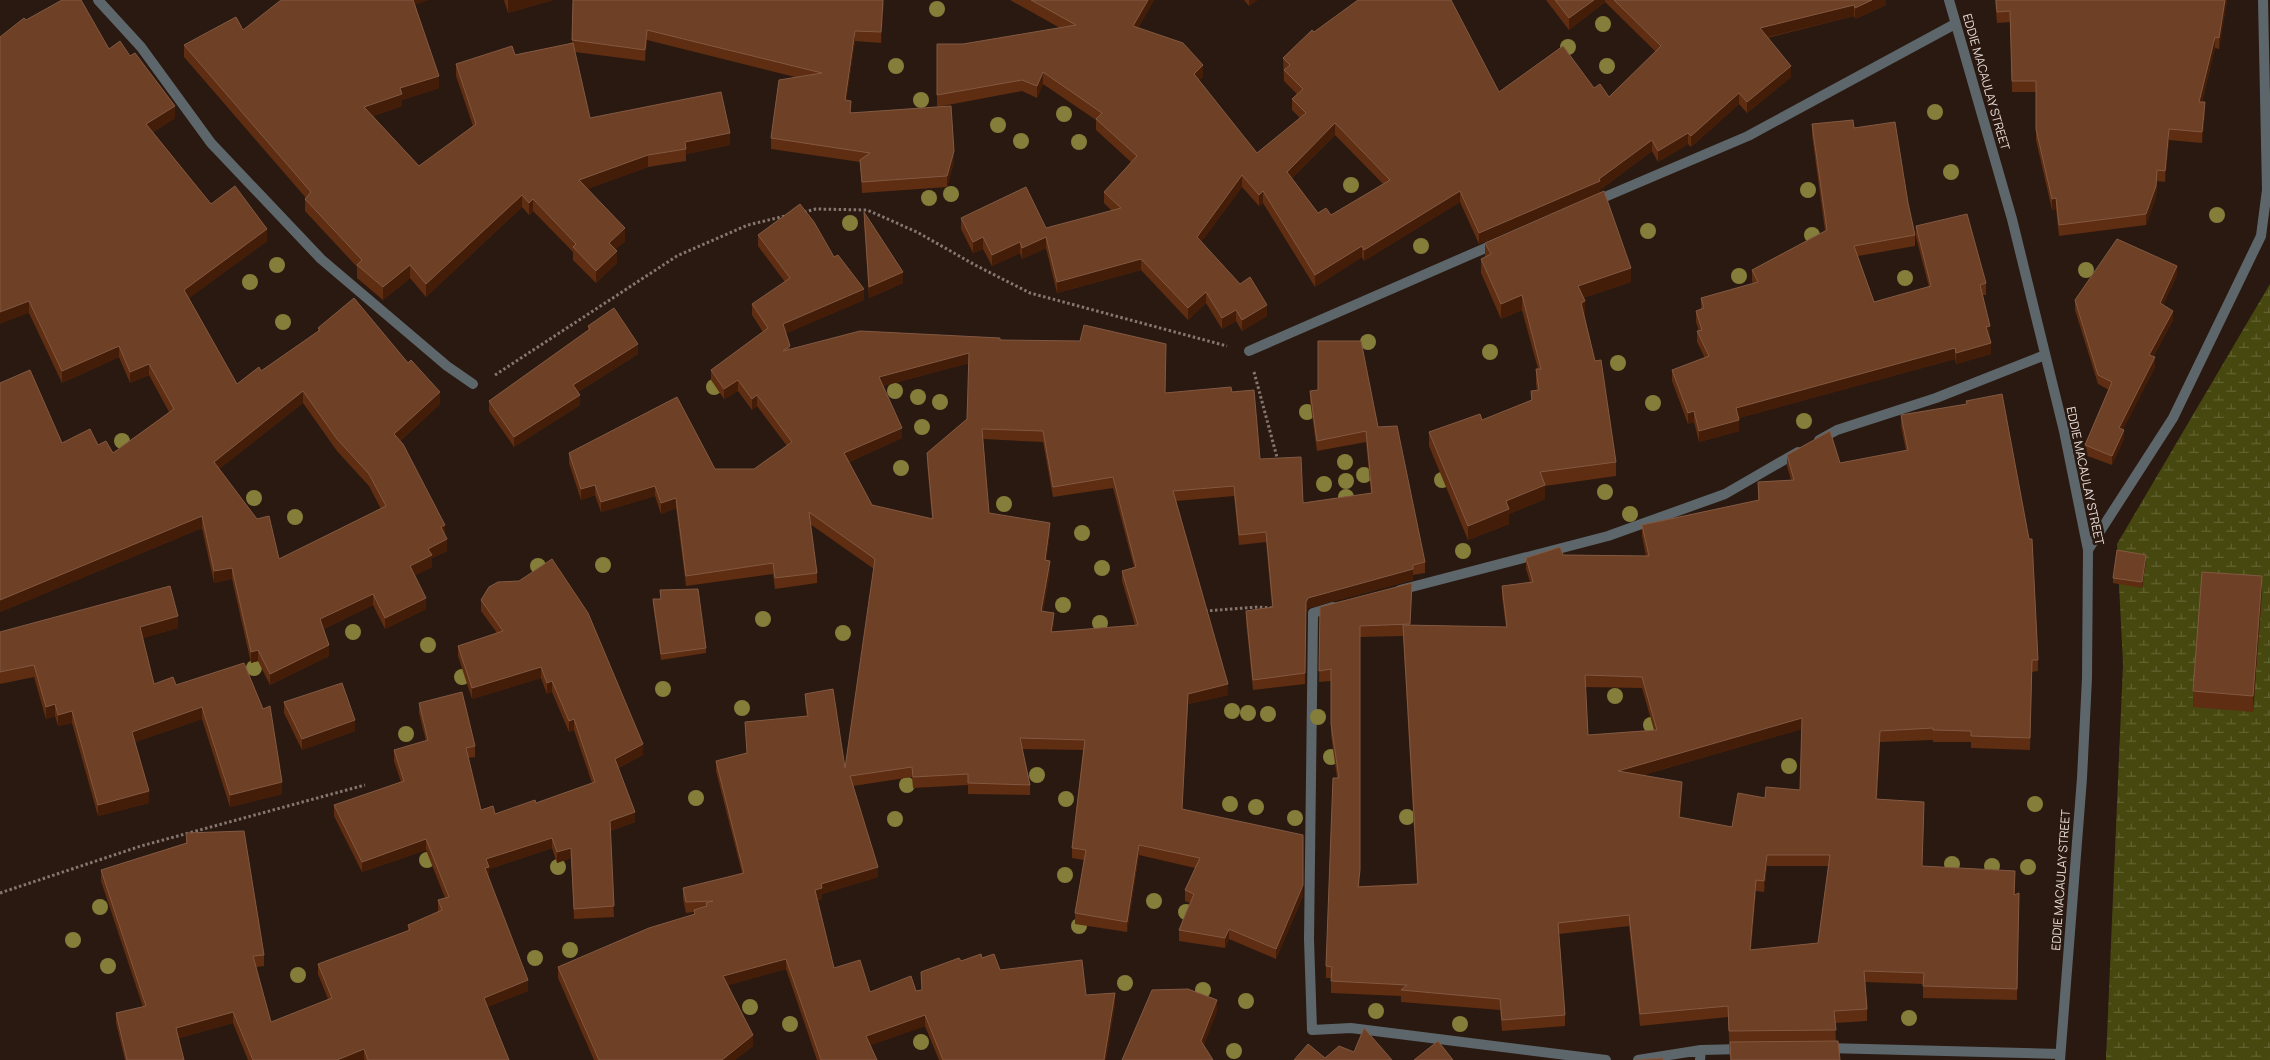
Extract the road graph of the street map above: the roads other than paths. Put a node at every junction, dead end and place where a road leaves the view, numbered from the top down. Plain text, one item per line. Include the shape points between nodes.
1 (98, 0) edge
2 (1949, 0) edge
3 (2264, 0) edge
4 (1955, 24) junction
5 (1584, 206) edge
6 (1511, 237) edge
7 (1248, 351) road end
8 (2045, 355) junction
9 (473, 384) road end
10 (2088, 550) junction
11 (1388, 593) edge
12 (1341, 605) edge
13 (1820, 1048) edge
14 (1750, 1049) edge
15 (1700, 1055) edge
16 (2060, 1057) edge
17 (1606, 1060) edge
18 (1638, 1060) edge

1 - 9 street via 141,47 211,142 321,259 447,366
2 - 4 street, EDDIE MACAULAY STREET
3 - 10 street via 2266,190 2260,236 2173,418
4 - 5 street via 1748,136
4 - 8 street, EDDIE MACAULAY STREET via 2012,219
6 - 7 street
8 - 10 street, EDDIE MACAULAY STREET
8 - 11 street via 1936,398 1837,430 1725,494 1608,536
10 - 16 street, EDDIE MACAULAY STREET via 2082,778
12 - 17 street via 1313,612 1309,939 1312,1030 1351,1028
13 - 16 street
14 - 15 street
15 - 18 street

